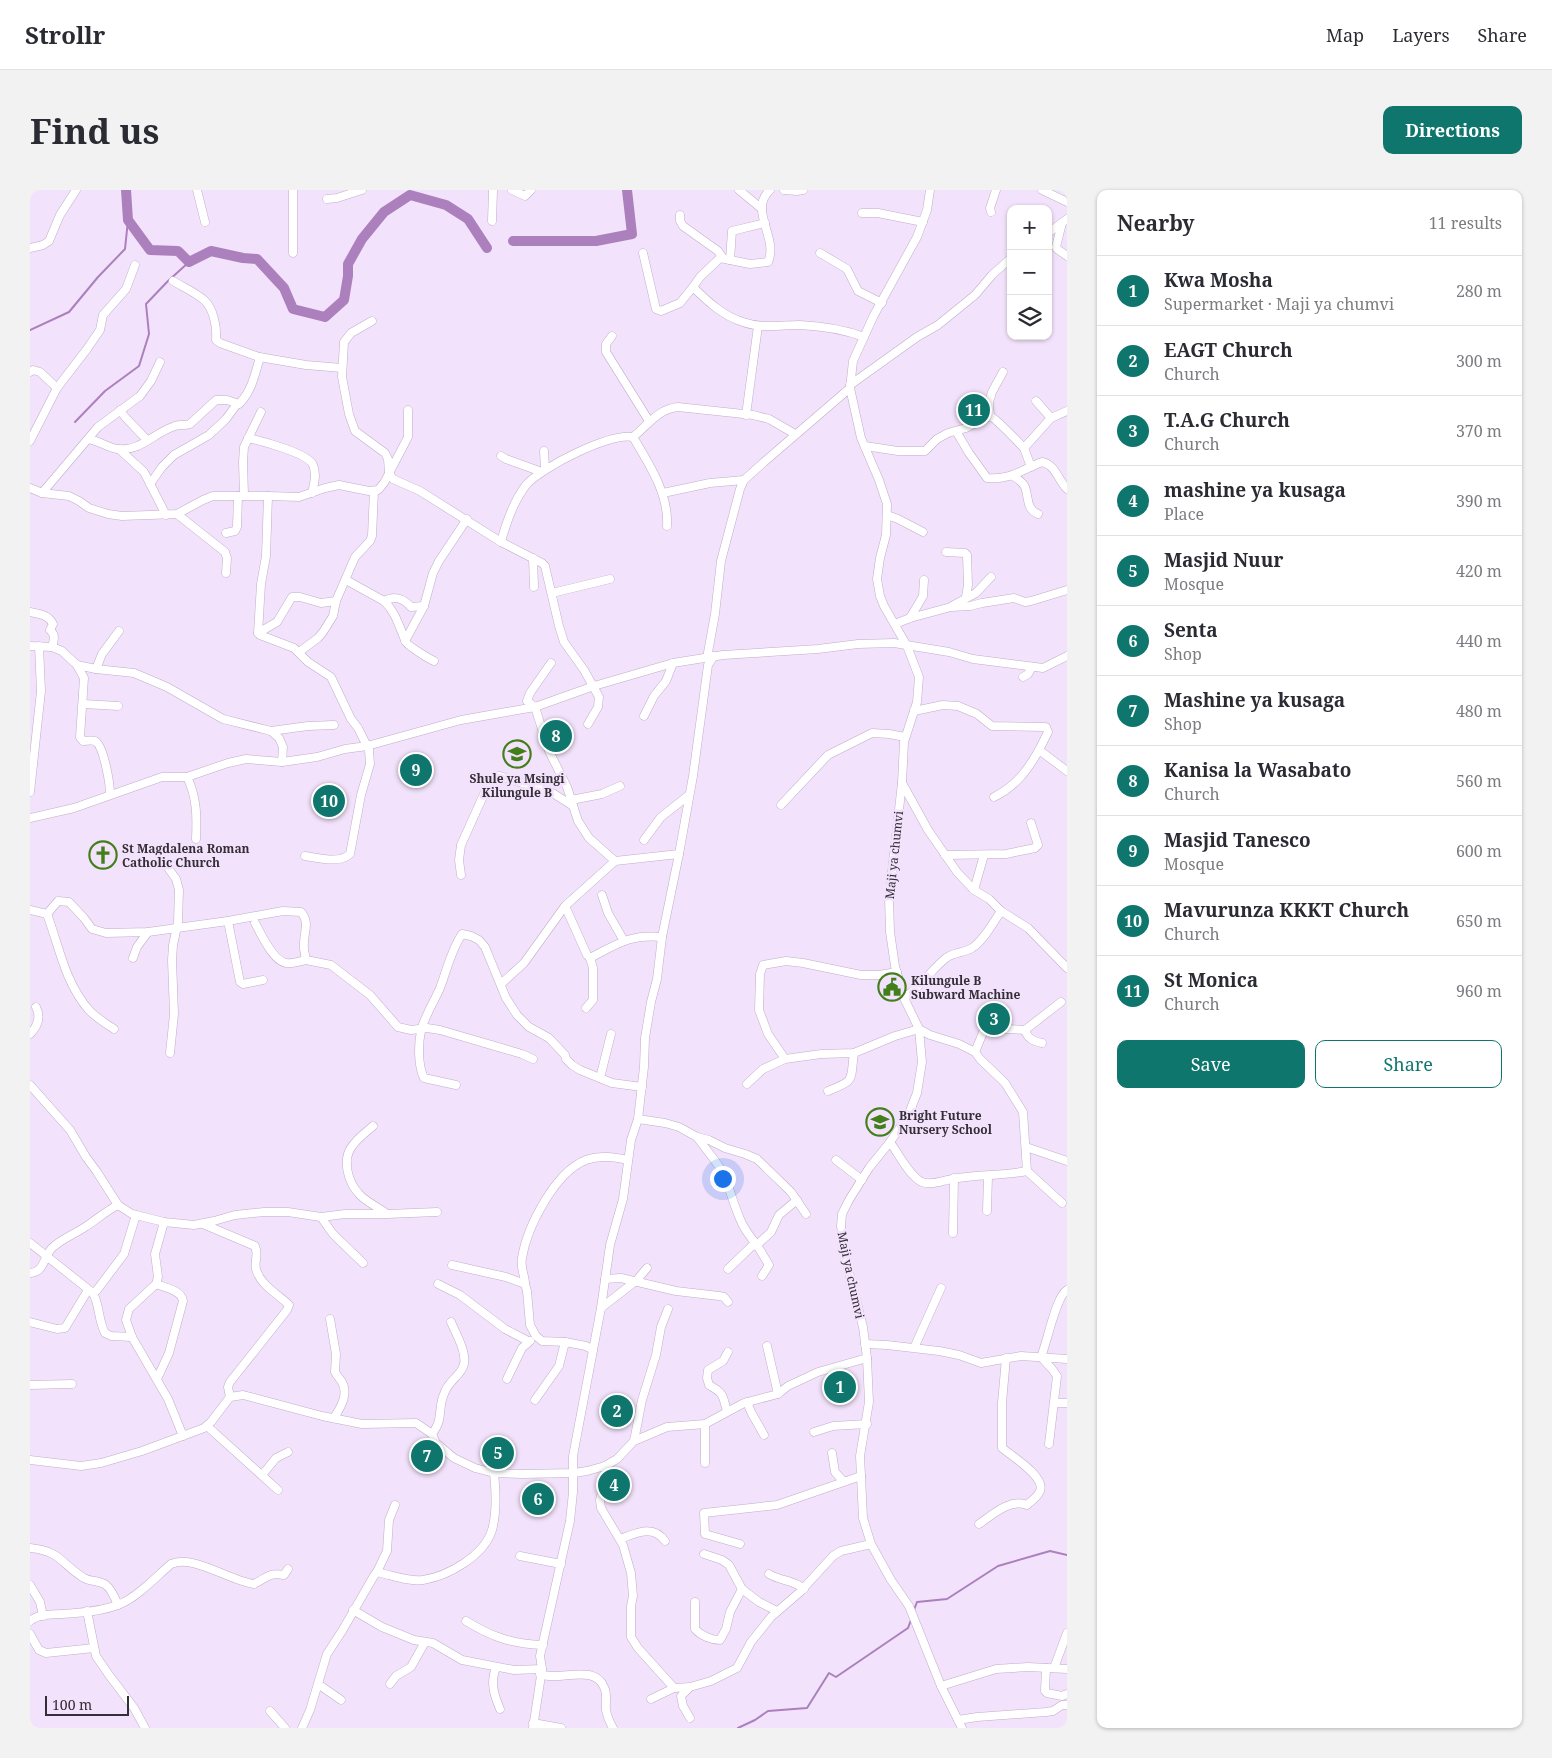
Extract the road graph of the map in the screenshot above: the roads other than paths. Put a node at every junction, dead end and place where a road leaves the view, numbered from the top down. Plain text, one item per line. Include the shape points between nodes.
1 (76, 190) edge
2 (197, 190) edge
3 (293, 190) edge
4 (362, 190) edge
5 (493, 190) edge
6 (512, 190) edge
7 (531, 190) edge
8 (739, 190) edge
9 (770, 190) edge
10 (784, 190) edge
11 (803, 190) edge
12 (930, 190) edge
13 (996, 190) edge
14 (1042, 190) edge
15 (327, 199) dead end
16 (1067, 202) edge
17 (762, 209) junction
18 (991, 212) dead end
19 (862, 213) dead end
20 (680, 215) dead end
21 (492, 221) dead end
22 (1064, 221) edge
23 (205, 222) dead end
24 (923, 222) junction
25 (765, 223) junction
26 (1052, 230) edge
27 (30, 248) edge
28 (293, 253) dead end
29 (643, 253) dead end
30 (820, 253) dead end
31 (1067, 256) edge
32 (726, 259) junction
33 (1007, 261) edge
34 (135, 265) dead end
35 (173, 281) dead end
36 (692, 287) junction
37 (882, 303) junction
38 (372, 321) dead end
39 (758, 326) junction
40 (612, 336) dead end
41 (864, 337) junction
42 (260, 357) junction
43 (160, 362) dead end
44 (342, 368) junction
45 (30, 372) edge
46 (1003, 372) dead end
47 (850, 386) junction
48 (57, 388) junction
49 (1036, 401) dead end
50 (237, 404) junction
51 (120, 410) junction
52 (408, 410) dead end
53 (1067, 411) edge
54 (260, 412) dead end
55 (746, 415) junction
56 (990, 416) junction
57 (1051, 418) junction
58 (650, 421) junction
59 (956, 431) junction
60 (796, 434) junction
61 (633, 437) junction
62 (248, 438) junction
63 (30, 440) edge
64 (92, 440) dead end
65 (147, 440) junction
66 (865, 446) junction
67 (1024, 448) junction
68 (119, 449) junction
69 (544, 451) dead end
70 (501, 456) dead end
71 (1031, 467) junction
72 (544, 471) junction
73 (389, 473) junction
74 (1013, 476) junction
75 (744, 480) junction
76 (150, 484) junction
77 (30, 488) edge
78 (1067, 489) edge
79 (374, 491) junction
80 (312, 493) junction
81 (663, 493) junction
82 (42, 494) junction
83 (241, 495) junction
84 (268, 496) junction
85 (177, 514) junction
86 (1038, 514) dead end
87 (166, 515) junction
88 (887, 515) junction
89 (467, 519) junction
90 (666, 526) dead end
91 (923, 532) dead end
92 (226, 533) dead end
93 (501, 542) junction
94 (946, 552) dead end
95 (533, 558) junction
96 (226, 573) dead end
97 (991, 577) dead end
98 (610, 579) dead end
99 (346, 580) junction
100 (924, 580) dead end
101 (534, 587) dead end
102 (1067, 590) edge
103 (552, 593) junction
104 (966, 597) junction
105 (336, 601) junction
106 (384, 601) junction
107 (424, 606) junction
108 (950, 607) junction
109 (30, 612) edge
110 (910, 618) junction
111 (896, 624) junction
112 (119, 631) dead end
113 (258, 633) junction
114 (405, 641) junction
115 (30, 646) edge
116 (39, 646) junction
117 (907, 646) junction
118 (52, 647) junction
119 (299, 652) junction
120 (710, 657) junction
121 (1065, 659) edge
122 (434, 661) dead end
123 (551, 663) dead end
124 (673, 664) junction
125 (77, 665) junction
126 (1032, 667) junction
127 (96, 669) junction
128 (1023, 677) dead end
129 (594, 686) junction
130 (84, 704) junction
131 (118, 706) dead end
132 (535, 707) junction
133 (914, 711) junction
134 (644, 716) dead end
135 (34, 720) edge
136 (588, 724) dead end
137 (334, 725) dead end
138 (271, 731) junction
139 (905, 738) junction
140 (367, 746) junction
141 (1039, 750) junction
142 (282, 762) junction
143 (1067, 771) edge
144 (187, 777) junction
145 (902, 783) junction
146 (620, 786) dead end
147 (567, 787) junction
148 (30, 792) edge
149 (551, 792) junction
150 (110, 794) junction
151 (689, 795) junction
152 (994, 797) dead end
153 (572, 803) junction
154 (781, 805) dead end
155 (30, 818) edge
156 (1031, 823) dead end
157 (196, 839) dead end
158 (644, 840) dead end
159 (679, 854) junction
160 (159, 855) dead end
161 (984, 855) junction
162 (305, 856) dead end
163 (945, 856) junction
164 (616, 861) junction
165 (461, 876) dead end
166 (974, 890) junction
167 (602, 895) dead end
168 (566, 906) junction
169 (30, 910) edge
170 (1001, 911) junction
171 (48, 914) junction
172 (228, 921) junction
173 (255, 923) dead end
174 (177, 928) junction
175 (148, 932) junction
176 (662, 937) junction
177 (624, 941) junction
178 (133, 958) dead end
179 (590, 958) junction
180 (306, 960) junction
181 (1067, 968) edge
182 (897, 972) junction
183 (263, 980) dead end
184 (501, 984) junction
185 (904, 998) junction
186 (1061, 1002) dead end
187 (36, 1007) dead end
188 (586, 1008) dead end
189 (114, 1028) dead end
190 (422, 1029) junction
191 (918, 1029) junction
192 (1025, 1030) junction
193 (30, 1034) edge
194 (611, 1034) dead end
195 (1042, 1043) dead end
196 (974, 1052) junction
197 (170, 1053) dead end
198 (854, 1053) junction
199 (533, 1059) dead end
200 (785, 1059) junction
201 (600, 1078) junction
202 (747, 1084) dead end
203 (30, 1085) edge
204 (456, 1085) dead end
205 (642, 1087) junction
206 (828, 1091) dead end
207 (638, 1119) junction
208 (373, 1126) dead end
209 (697, 1138) junction
210 (890, 1142) junction
211 (1026, 1147) junction
212 (628, 1160) junction
213 (836, 1160) dead end
214 (1067, 1161) edge
215 (1027, 1172) junction
216 (988, 1176) junction
217 (954, 1178) junction
218 (862, 1180) junction
219 (797, 1200) junction
220 (1062, 1202) dead end
221 (118, 1204) junction
222 (438, 1212) dead end
223 (987, 1212) dead end
224 (387, 1214) junction
225 (806, 1214) dead end
226 (136, 1215) junction
227 (321, 1217) junction
228 (164, 1222) junction
229 (203, 1224) junction
230 (952, 1233) dead end
231 (30, 1243) edge
232 (757, 1245) junction
233 (46, 1257) junction
234 (363, 1263) dead end
235 (452, 1264) dead end
236 (647, 1268) dead end
237 (728, 1269) dead end
238 (30, 1273) edge
239 (762, 1276) dead end
240 (605, 1279) junction
241 (635, 1281) junction
242 (156, 1284) junction
243 (438, 1284) dead end
244 (524, 1284) junction
245 (941, 1288) dead end
246 (1067, 1290) edge
247 (90, 1292) junction
248 (728, 1302) dead end
249 (601, 1308) junction
250 (668, 1309) dead end
251 (330, 1319) dead end
252 (30, 1322) edge
253 (452, 1322) dead end
254 (132, 1337) junction
255 (542, 1341) junction
256 (528, 1342) junction
257 (565, 1342) junction
258 (866, 1344) junction
259 (591, 1346) junction
260 (767, 1346) dead end
261 (914, 1348) junction
262 (728, 1352) dead end
263 (1041, 1357) junction
264 (867, 1358) junction
265 (1006, 1358) junction
266 (1067, 1359) edge
267 (157, 1379) junction
268 (507, 1379) dead end
269 (72, 1384) dead end
270 (30, 1385) edge
271 (778, 1394) junction
272 (230, 1397) junction
273 (536, 1400) dead end
274 (748, 1402) junction
275 (1055, 1403) junction
276 (1067, 1403) edge
277 (727, 1411) junction
278 (334, 1418) junction
279 (705, 1424) junction
280 (867, 1424) junction
281 (207, 1426) junction
282 (814, 1432) dead end
283 (432, 1434) junction
284 (764, 1435) dead end
285 (183, 1436) junction
286 (634, 1440) junction
287 (1049, 1444) dead end
288 (288, 1452) dead end
289 (832, 1453) dead end
290 (30, 1460) edge
291 (705, 1463) dead end
292 (605, 1466) junction
293 (494, 1473) junction
294 (574, 1474) junction
295 (262, 1475) junction
296 (861, 1476) junction
297 (843, 1482) junction
298 (278, 1490) dead end
299 (395, 1504) dead end
300 (979, 1524) dead end
301 (620, 1538) junction
302 (665, 1541) dead end
303 (740, 1544) dead end
304 (871, 1544) junction
305 (30, 1548) edge
306 (704, 1554) dead end
307 (520, 1556) dead end
308 (561, 1564) junction
309 (288, 1569) dead end
310 (377, 1572) junction
311 (769, 1574) dead end
312 (30, 1585) edge
313 (804, 1589) junction
314 (742, 1590) junction
315 (695, 1602) dead end
316 (118, 1605) junction
317 (354, 1610) junction
318 (87, 1611) junction
319 (777, 1611) junction
320 (43, 1616) junction
321 (30, 1621) edge
322 (466, 1621) dead end
323 (1067, 1633) edge
324 (30, 1634) edge
325 (425, 1642) junction
326 (543, 1645) junction
327 (94, 1648) junction
328 (496, 1668) junction
329 (1050, 1668) junction
330 (1067, 1669) edge
331 (541, 1672) junction
332 (318, 1684) junction
333 (390, 1684) dead end
334 (941, 1686) junction
335 (690, 1687) junction
336 (674, 1688) junction
337 (1067, 1694) edge
338 (651, 1699) dead end
339 (342, 1700) dead end
340 (1067, 1705) edge
341 (500, 1709) dead end
342 (270, 1711) dead end
343 (690, 1718) dead end
344 (958, 1720) junction
345 (533, 1726) edge
346 (145, 1728) edge
347 (285, 1728) edge
348 (302, 1728) edge
349 (561, 1728) edge
350 (613, 1728) edge
351 (962, 1728) edge

1 - 27 street via 49,241
2 - 23 street
3 - 28 street
4 - 15 street
5 - 21 street
6 - 7 street via 524,196
8 - 17 street
9 - 17 street via 762,201
10 - 11 street
12 - 24 street
13 - 18 street
14 - 16 street
17 - 25 street
19 - 24 street
20 - 32 street via 683,226
22 - 26 street
22 - 31 street via 1056,247
24 - 37 street
25 - 32 street via 732,231
25 - 32 street via 768,262 750,264
29 - 36 street via 656,309 661,311 680,302
30 - 37 street via 847,269 858,291
32 - 36 street via 720,258
33 - 47 street via 938,325
34 - 48 street via 126,289 103,315 100,330 88,349
35 - 42 street via 204,300 215,323 217,341
36 - 39 street via 725,313 741,322
37 - 41 street
38 - 44 street via 351,333 344,342
39 - 41 street via 820,327 846,330
39 - 55 street
40 - 58 street via 606,344 606,352
41 - 47 street via 853,362
42 - 44 street
42 - 50 street via 250,388
43 - 51 street via 140,396
44 - 73 street via 346,404 353,428 386,453
45 - 48 street via 40,372
46 - 56 street via 989,402
47 - 60 street
47 - 66 street, Maji ya chumvi
48 - 63 street
49 - 57 street
50 - 65 street via 216,400 190,424 177,425
50 - 76 street via 209,436 174,455
51 - 65 street
51 - 82 street via 98,427
52 - 73 street via 408,437
53 - 57 street
54 - 62 street
55 - 58 street via 678,407 669,408
55 - 60 street via 769,419
56 - 59 street
56 - 67 street
57 - 67 street
58 - 61 street
59 - 66 street via 937,439 925,451
59 - 74 street via 987,478
60 - 75 street
61 - 72 street via 620,436 599,443
61 - 81 street
62 - 80 street via 308,459 314,466
62 - 83 street via 242,462
64 - 68 street
65 - 68 street via 136,447
66 - 88 street, Maji ya chumvi via 884,494
67 - 71 street
68 - 76 street via 144,472
69 - 72 street
70 - 72 street
71 - 74 street
71 - 78 street via 1042,462 1052,466
72 - 93 street via 525,487
73 - 79 street via 380,488
73 - 89 street via 392,479 420,491
74 - 86 street via 1024,485 1029,506
75 - 81 street
75 - 120 street via 721,561
76 - 87 street
77 - 82 street
79 - 80 street via 339,485
79 - 99 street via 372,536 357,555
80 - 84 street
81 - 90 street
82 - 87 street via 69,496 89,508 108,514
83 - 84 street
83 - 85 street via 209,497
83 - 92 street via 237,527 235,531
84 - 113 street
85 - 87 street
85 - 96 street via 225,552
88 - 91 street
88 - 111 street, Maji ya chumvi via 877,579 884,606
89 - 93 street
89 - 107 street via 433,573
93 - 95 street
94 - 104 street via 967,555
95 - 101 street
95 - 103 street via 545,566
97 - 104 street via 976,593
98 - 103 street
99 - 105 street
99 - 106 street
100 - 110 street via 923,596
102 - 108 street via 1031,601 1014,598
103 - 129 street via 564,642
104 - 108 street
105 - 113 street via 321,603 292,597 277,622
105 - 119 street via 333,616 323,632
106 - 107 street via 401,598 411,607
106 - 114 street via 398,621
107 - 114 street
108 - 110 street
109 - 118 street via 47,616 54,624 50,630 55,638
110 - 111 street
111 - 117 street, Maji ya chumvi
112 - 127 street via 102,654
113 - 119 street
114 - 122 street
115 - 116 street
116 - 118 street
116 - 135 street via 42,683
117 - 120 street via 858,644
117 - 126 street
117 - 133 street, Maji ya chumvi via 919,678
118 - 125 street
119 - 140 street via 330,677
120 - 124 street
120 - 151 street
121 - 126 street via 1043,668
123 - 132 street via 527,698
124 - 129 street
124 - 134 street
125 - 127 street
125 - 130 street via 84,678
126 - 128 street
127 - 138 street via 134,673 223,718
129 - 132 street
129 - 136 street via 599,703
130 - 131 street
130 - 150 street via 80,738 98,744 108,774
132 - 140 street via 461,720
132 - 147 street via 549,751
133 - 139 street, Maji ya chumvi
133 - 141 street via 943,705 958,706 992,726 1046,727 1048,732
135 - 148 street via 36,743
137 - 138 street
138 - 142 street via 283,747
139 - 145 street, Maji ya chumvi
139 - 154 street via 872,734 828,755
140 - 142 street
140 - 162 street via 370,764 360,795 350,854 329,860
141 - 143 street
141 - 152 street via 1013,785
142 - 144 street via 246,759
144 - 150 street via 162,777
144 - 157 street via 193,789 197,814
145 - 163 street
145 - 182 street, Maji ya chumvi via 889,898 890,932
146 - 153 street
147 - 149 street
147 - 153 street
149 - 153 street
149 - 165 street via 500,776 493,777 461,845
150 - 155 street via 74,808
151 - 158 street via 661,816
151 - 159 street
153 - 164 street via 589,838
156 - 161 street via 1038,844 1035,848
159 - 164 street
159 - 176 street
160 - 174 street via 176,879 179,890
161 - 163 street
161 - 166 street
163 - 166 street
164 - 168 street
166 - 170 street via 990,899
167 - 177 street
168 - 179 street
168 - 184 street via 524,963
169 - 171 street
170 - 181 street via 1028,928
170 - 185 street via 979,942 946,958
171 - 175 street via 58,901 63,900 69,902 92,929 106,933
171 - 189 street via 66,973 77,994 90,1012
172 - 174 street
172 - 180 street via 282,911 301,912 306,920
172 - 183 street via 240,982 247,984
173 - 180 street via 281,961
174 - 175 street
174 - 197 street via 172,960 174,1014
175 - 178 street
176 - 177 street via 640,936
176 - 205 street via 645,1038
177 - 179 street
179 - 188 street via 593,1000
180 - 190 street via 331,965 370,995 398,1026
182 - 185 street, Maji ya chumvi
182 - 200 street via 861,975 803,963 763,965 758,1010 768,1034
184 - 190 street via 485,947 479,940 462,934
184 - 201 street via 506,998 522,1021 549,1038 572,1065
185 - 191 street, Maji ya chumvi
186 - 192 street
187 - 193 street via 38,1021
190 - 199 street via 440,1030
190 - 204 street via 419,1052 423,1077
191 - 196 street
191 - 198 street
191 - 210 street, Maji ya chumvi via 922,1062 917,1093 908,1116
192 - 195 street via 1028,1038
192 - 196 street via 984,1030
194 - 201 street
196 - 211 street via 1005,1083 1020,1106 1025,1121
198 - 200 street
198 - 206 street via 850,1080
200 - 202 street via 763,1069
201 - 205 street
203 - 221 street via 70,1130
205 - 207 street
207 - 209 street via 679,1127
207 - 212 street
208 - 224 street via 352,1145 346,1163 356,1190
209 - 219 street via 757,1159
209 - 232 street via 717,1163 739,1217
210 - 217 street via 922,1182
210 - 218 street, Maji ya chumvi
211 - 214 street
211 - 215 street
212 - 240 street
212 - 244 street via 606,1157 586,1160 554,1187 541,1207 524,1247 521,1267
213 - 218 street
215 - 216 street
215 - 220 street
216 - 217 street
216 - 223 street
217 - 230 street
218 - 258 street, Maji ya chumvi via 845,1208 841,1226
219 - 225 street
219 - 232 street via 779,1216 771,1232
221 - 226 street
221 - 233 street via 57,1244
222 - 224 street
224 - 227 street
226 - 228 street
226 - 247 street via 124,1254 97,1290
227 - 229 street via 264,1212 235,1215
227 - 234 street via 333,1234
228 - 229 street
228 - 242 street via 155,1254
229 - 272 street via 255,1246 258,1256 255,1266 260,1278 289,1304 230,1382
231 - 233 street
232 - 237 street via 747,1250
232 - 239 street via 769,1265
233 - 238 street via 38,1272
233 - 247 street
235 - 244 street
236 - 241 street
240 - 241 street
240 - 249 street
241 - 248 street via 676,1291 724,1297
241 - 249 street
242 - 254 street via 126,1313 126,1324
242 - 267 street via 182,1295 183,1301 169,1353
243 - 256 street via 460,1295
244 - 255 street via 530,1325
245 - 261 street
246 - 263 street via 1058,1301
247 - 252 street via 65,1328
247 - 254 street via 98,1305 105,1333
249 - 259 street
250 - 286 street
251 - 278 street via 336,1354 335,1372 344,1389 342,1406
253 - 283 street via 465,1356 464,1364 447,1386 439,1422
254 - 267 street
255 - 256 street
255 - 257 street
256 - 268 street
257 - 259 street
257 - 273 street via 559,1366
258 - 261 street
258 - 264 street, Maji ya chumvi
259 - 294 street
260 - 271 street
261 - 265 street via 953,1354 981,1363
262 - 277 street via 723,1361 707,1373 709,1385 722,1393
263 - 265 street
263 - 266 street
263 - 275 street via 1056,1374
264 - 271 street via 829,1368 788,1386
264 - 280 street, Maji ya chumvi
265 - 300 street via 1002,1448 1035,1475 1041,1490 1029,1503 1018,1502 1002,1508
267 - 285 street
269 - 270 street
271 - 274 street
272 - 278 street via 243,1396
272 - 281 street
274 - 277 street
274 - 284 street
275 - 276 street
275 - 287 street
277 - 279 street
278 - 283 street via 368,1424 416,1423
279 - 286 street via 667,1427
279 - 291 street
280 - 282 street via 833,1426
280 - 296 street, Maji ya chumvi via 862,1442
281 - 285 street
281 - 295 street
283 - 293 street via 436,1443 454,1458
285 - 290 street via 142,1452 90,1465 69,1466
286 - 292 street via 623,1454
288 - 295 street via 276,1458
289 - 297 street via 835,1472
292 - 294 street
292 - 301 street via 601,1508
293 - 294 street
293 - 310 street via 492,1531 480,1551 458,1566 422,1581
294 - 308 street via 570,1521
295 - 298 street
296 - 297 street
296 - 304 street, Maji ya chumvi via 863,1518
297 - 303 street via 777,1506 704,1513 705,1534
299 - 310 street via 389,1520 387,1551
301 - 302 street via 651,1531 660,1534
301 - 336 street via 631,1573 631,1637
304 - 313 street via 837,1553
304 - 334 street, Maji ya chumvi via 909,1606
305 - 316 street via 47,1551 84,1578 104,1584
306 - 314 street via 729,1565
307 - 308 street
308 - 326 street
309 - 316 street via 284,1575 268,1575 254,1584 178,1560 127,1602
310 - 317 street
311 - 313 street
312 - 320 street via 40,1602
313 - 319 street
314 - 315 street via 720,1640 711,1639 695,1629
314 - 319 street
316 - 318 street
317 - 325 street via 382,1627
317 - 332 street via 327,1654
318 - 320 street
318 - 327 street
319 - 335 street via 751,1642 740,1666 722,1677
320 - 321 street
322 - 326 street via 509,1642
323 - 329 street
324 - 327 street via 39,1650 46,1653
325 - 328 street via 462,1660
325 - 333 street via 411,1667
326 - 331 street
327 - 346 street via 101,1664
328 - 331 street
328 - 341 street via 493,1681
329 - 330 street
329 - 334 street via 996,1669
329 - 337 street via 1045,1691 1047,1694
331 - 345 street
331 - 350 street via 549,1677 586,1674 595,1677 605,1688 606,1710
332 - 339 street
332 - 348 street
334 - 344 street, Maji ya chumvi
335 - 336 street
335 - 343 street via 681,1696
336 - 338 street
340 - 344 street via 1046,1712
342 - 347 street
344 - 351 street, Maji ya chumvi
345 - 349 street

